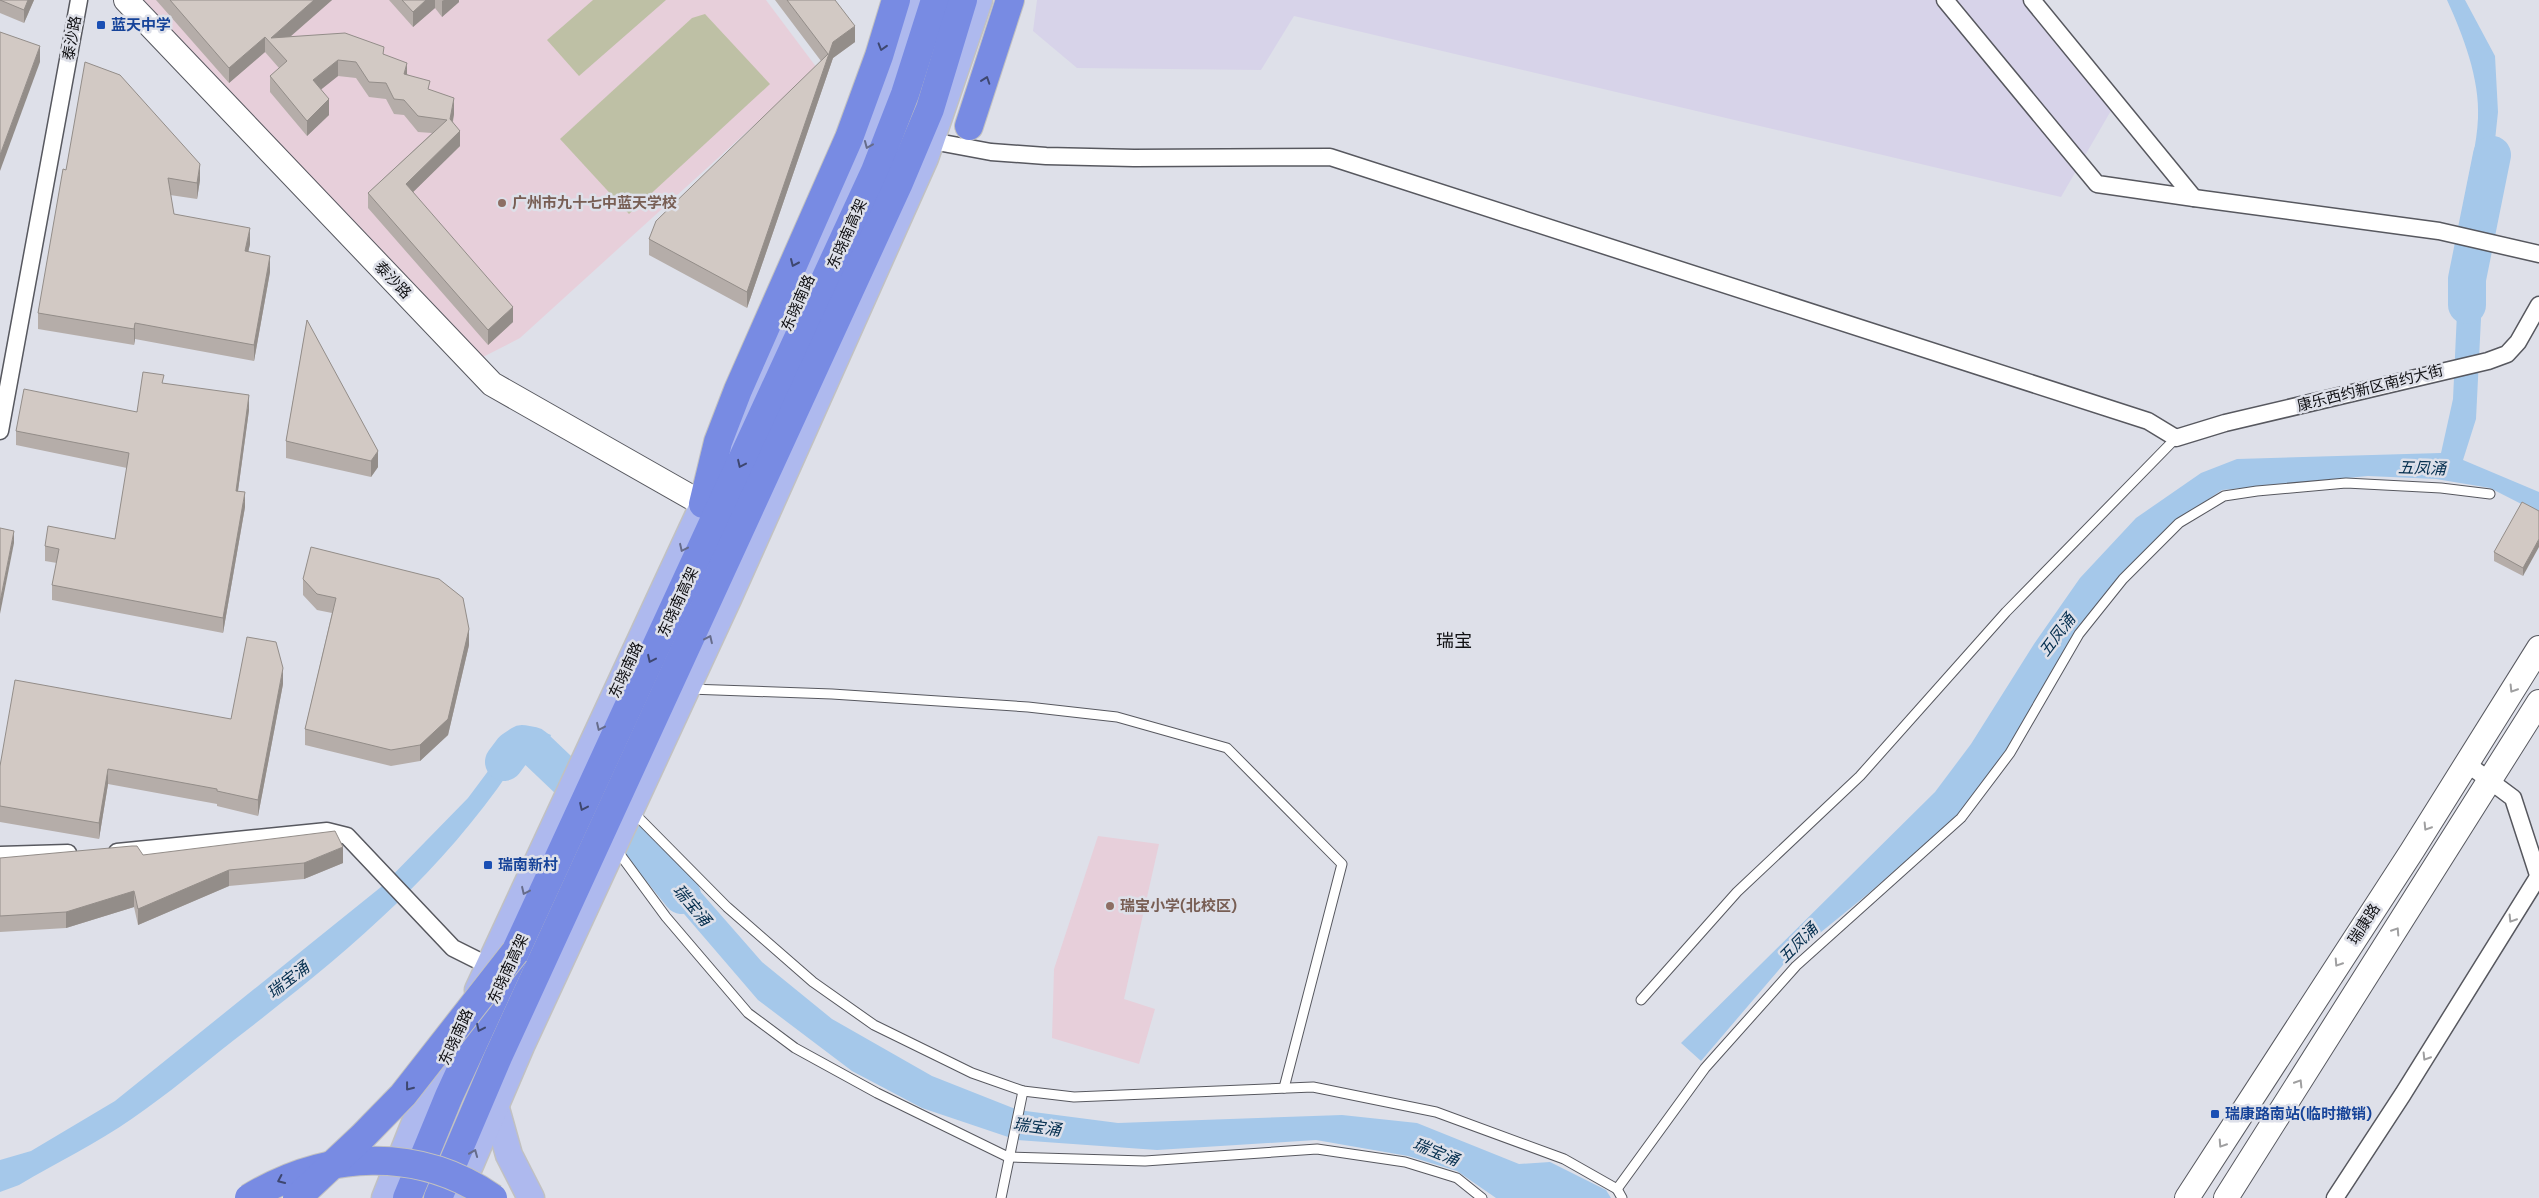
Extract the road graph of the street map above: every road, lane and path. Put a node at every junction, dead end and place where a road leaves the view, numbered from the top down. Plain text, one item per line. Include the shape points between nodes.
1 (79, 0) edge
2 (126, 0) edge
3 (896, 0) edge
4 (918, 0) edge
5 (935, 0) edge
6 (964, 0) edge
7 (979, 0) edge
8 (1010, 0) edge
9 (1945, 0) edge
10 (2032, 0) edge
11 (969, 126) dead end
12 (932, 141) junction
13 (2194, 198) junction
14 (2539, 254) edge
15 (2539, 305) edge
16 (0, 431) edge
17 (2176, 438) junction
18 (2490, 494) dead end
19 (703, 504) junction
20 (2539, 648) edge
21 (686, 688) junction
22 (2539, 702) edge
23 (2466, 763) junction
24 (2491, 780) junction
25 (629, 808) junction
26 (613, 845) junction
27 (83, 852) edge
28 (102, 852) edge
29 (0, 855) edge
30 (2538, 878) edge
31 (515, 952) junction
32 (489, 966) junction
33 (1641, 1000) dead end
34 (1284, 1088) junction
35 (1023, 1091) junction
36 (495, 1105) junction
37 (1008, 1157) junction
38 (1617, 1189) junction
39 (249, 1198) edge
40 (297, 1198) edge
41 (385, 1198) edge
42 (407, 1198) edge
43 (438, 1198) edge
44 (456, 1198) edge
45 (493, 1198) edge
46 (531, 1198) edge
47 (1001, 1198) edge
48 (1482, 1198) edge
49 (1622, 1198) edge
50 (2187, 1198) edge
51 (2226, 1198) edge
52 (2335, 1198) edge

1 - 16 street, 泰沙路
2 - 19 main road, 泰沙路 via 492,384
3 -> 19 highway via 865,97 718,442
4 -> 19 main road, 东晓南路 via 880,116 788,324
5 -> 31 highway, 东晓南高架 via 905,94 875,171
6 - 43 highway, 东晓南高架 via 930,109 898,185 491,1073
7 - 12 main road
11 -> 8 highway
9 - 13 street via 2097,184
10 - 13 street
12 - 17 street via 991,152 1046,156 1330,157 2148,421
21 -> 12 main road
13 - 14 street via 2440,231
15 - 17 street, 康乐西约新区南约大街 via 2513,348 2507,354 2488,361 2225,423
17 - 33 lane via 2006,612 1860,776 1737,892
18 - 38 lane via 2346,483 2257,491 2224,496 2179,524 2123,578 2079,634 2010,752 1961,818 1796,966 1705,1068
19 -> 32 main road, 东晓南路
20 -> 23 main road, 瑞康路
21 - 25 main road
21 - 34 lane via 1028,707 1118,717 1227,748 1342,864
22 - 24 main road, 瑞康路
23 - 24 street
23 -> 50 main road, 瑞康路
24 - 30 street via 2513,798
51 -> 24 main road, 瑞康路
25 - 26 main road
25 - 35 lane via 727,906 813,982 874,1025 972,1073
26 - 36 main road
26 - 37 lane via 666,917 748,1013 795,1048 885,1097
27 - 29 street
28 - 32 street via 327,831 347,836 453,948
30 -> 52 street
31 -> 40 highway, bridge via 403,1095
31 -> 42 highway, 东晓南高架, bridge via 438,1121
32 - 41 main road, 东晓南路 via 414,1125
34 - 35 lane via 1074,1097
34 - 38 lane via 1313,1087 1436,1112 1564,1159
35 - 37 lane
44 -> 36 main road
36 - 46 main road via 509,1155
37 - 47 lane
37 - 48 lane via 1145,1161 1317,1149 1405,1162 1457,1178
38 - 49 lane
45 -> 39 highway, bridge via 456,1176 401,1161 378,1159 351,1160 302,1172 280,1180

